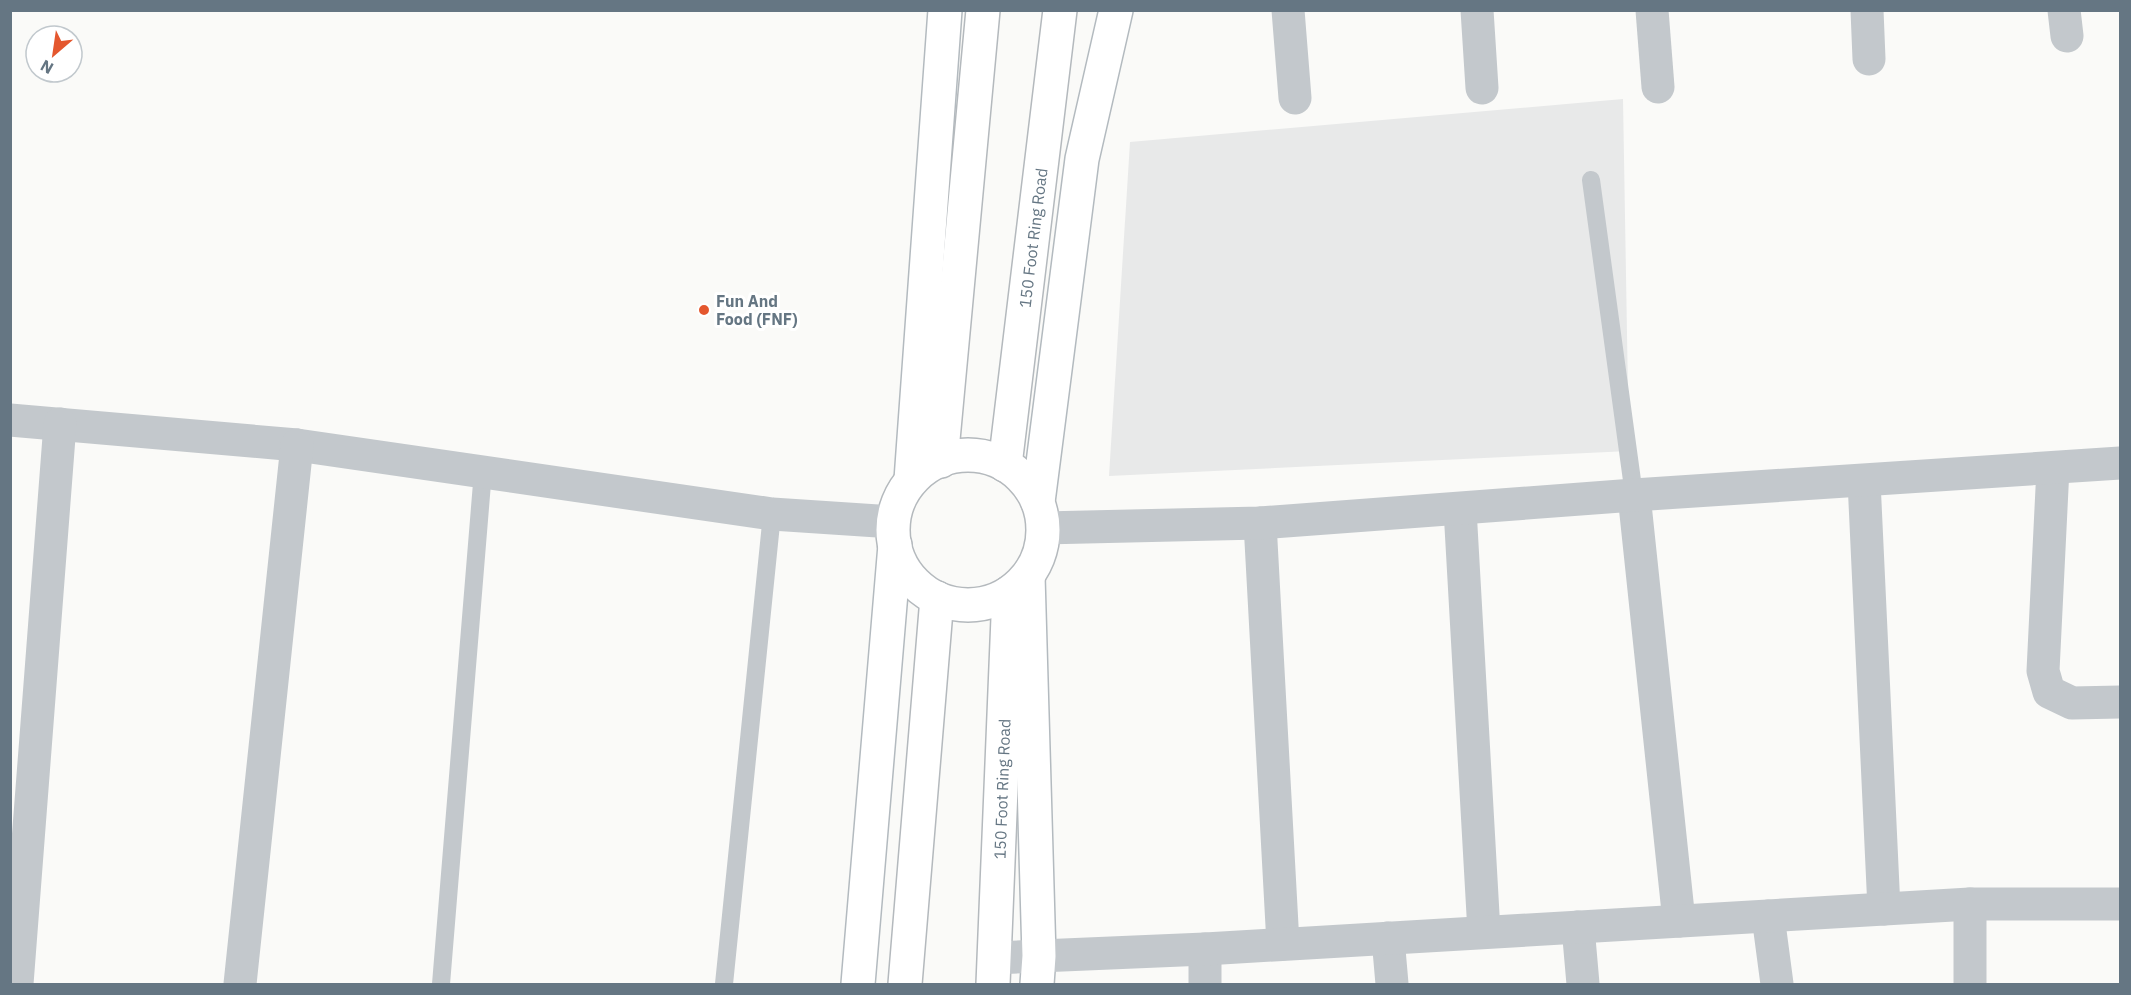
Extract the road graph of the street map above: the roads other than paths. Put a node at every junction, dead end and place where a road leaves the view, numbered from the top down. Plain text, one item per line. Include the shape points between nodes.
1 (945, 10) edge
2 (983, 10) edge
3 (1060, 10) edge
4 (1116, 10) edge
5 (1288, 10) edge
6 (1477, 10) edge
7 (1652, 10) edge
8 (1867, 10) edge
9 (1869, 59) dead end
10 (1658, 87) dead end
11 (1482, 88) dead end
12 (1295, 98) dead end
13 (1591, 180) dead end
14 (10, 420) edge
15 (60, 424) junction
16 (297, 445) junction
17 (941, 461) junction
18 (2121, 463) edge
19 (1005, 465) junction
20 (2053, 468) junction
21 (483, 471) junction
22 (911, 480) junction
23 (1864, 481) junction
24 (1634, 495) junction
25 (1460, 509) junction
26 (772, 514) junction
27 (1041, 515) junction
28 (1260, 523) junction
29 (894, 534) junction
30 (1018, 584) junction
31 (937, 598) junction
32 (2121, 702) edge
33 (1970, 904) junction
34 (2121, 904) edge
35 (1884, 909) junction
36 (1768, 916) junction
37 (1679, 921) junction
38 (1578, 927) junction
39 (1484, 932) junction
40 (1388, 938) junction
41 (1283, 944) junction
42 (1205, 949) junction
43 (1038, 970) edge
44 (994, 971) edge
45 (17, 984) edge
46 (240, 984) edge
47 (441, 984) edge
48 (724, 984) edge
49 (858, 984) edge
50 (905, 984) edge
51 (1205, 984) edge
52 (1392, 984) edge
53 (1583, 984) edge
54 (1777, 984) edge
55 (1970, 984) edge

1 - 22 main road
2 - 17 main road
3 - 19 main road, 150 Foot Ring Road
4 - 27 main road via 1082,159
5 - 12 street
6 - 11 street
7 - 10 street
8 - 9 street
13 - 24 lane
14 - 15 street
15 - 16 street
15 - 45 street
16 - 21 street
16 - 46 street
17 - 19 main road via 955,456 981,456
17 - 22 main road
18 - 20 street
19 - 27 main road via 1025,481
20 - 23 street
20 - 32 street via 2043,671 2049,692 2072,703
21 - 26 street
21 - 47 lane
22 - 29 main road via 898,500
23 - 24 street
23 - 35 street
24 - 25 street
24 - 37 street
25 - 28 street
25 - 39 street
26 - 29 street
26 - 48 lane
27 - 28 street
27 - 30 main road via 1040,553
28 - 41 street
29 - 31 main road via 903,567 918,585
29 - 49 main road
30 - 31 main road via 986,603 960,604
30 - 43 main road
30 - 44 main road, 150 Foot Ring Road
31 - 50 main road
33 - 34 street
33 - 35 street
33 - 55 street
35 - 36 street
36 - 37 street
36 - 54 street
37 - 38 street
38 - 39 street
38 - 53 street
39 - 40 street
40 - 41 street
40 - 52 street
41 - 42 street
42 - 43 street
42 - 51 street
43 - 44 street

